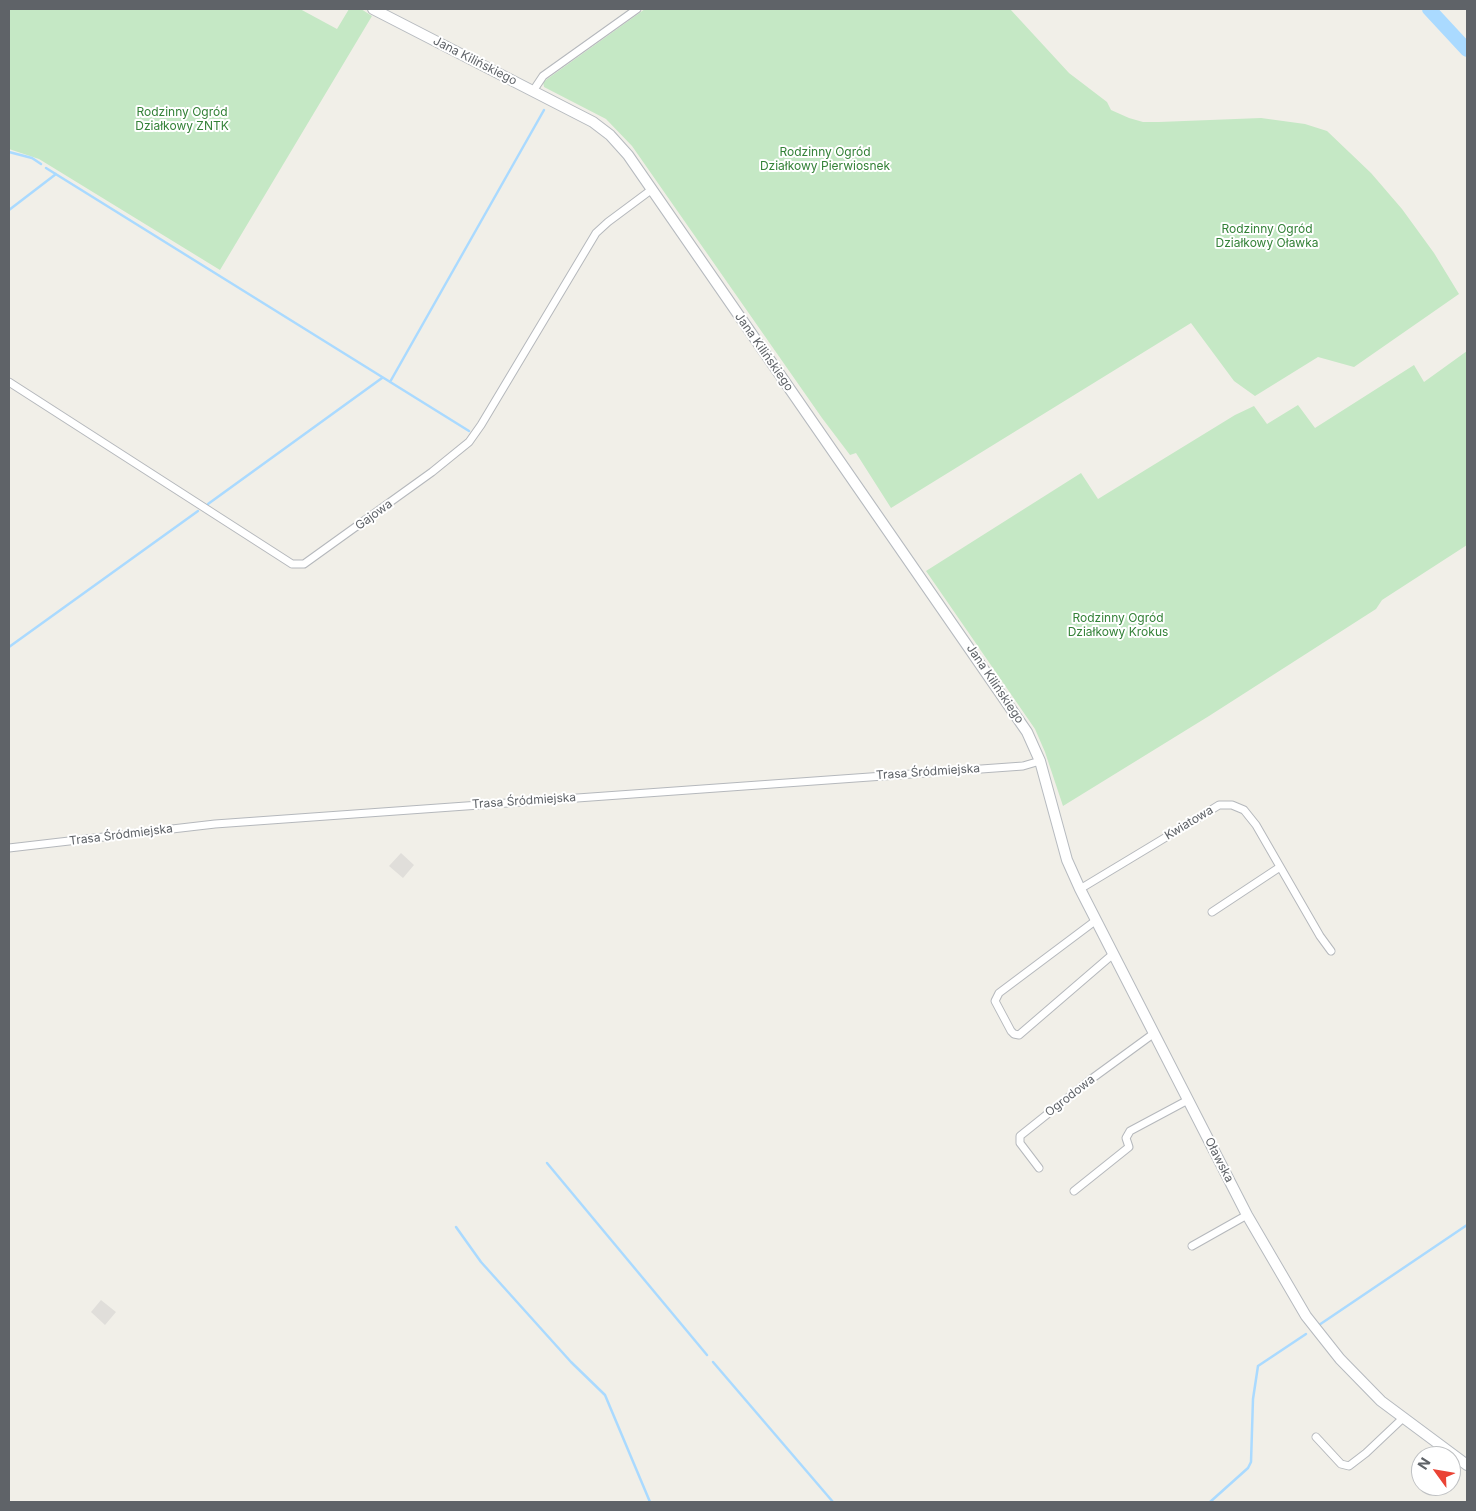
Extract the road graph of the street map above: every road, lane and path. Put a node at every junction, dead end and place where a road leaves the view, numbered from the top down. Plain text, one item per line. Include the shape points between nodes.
1 (373, 9) edge
2 (637, 9) edge
3 (533, 90) junction
4 (652, 190) junction
5 (9, 382) edge
6 (1040, 761) junction
7 (1051, 799) joint
8 (9, 848) edge
9 (1280, 867) junction
10 (1080, 889) junction
11 (1212, 912) dead end
12 (1095, 921) junction
13 (1331, 951) dead end
14 (1112, 956) junction
15 (1153, 1034) junction
16 (1188, 1100) junction
17 (1039, 1168) dead end
18 (1074, 1191) dead end
19 (1248, 1215) junction
20 (1192, 1246) dead end
21 (1402, 1419) junction
22 (1316, 1437) dead end
23 (1467, 1465) edge

1 - 3 street, Jana Kilińskiego
2 - 3 street via 543,76
3 - 4 street, Jana Kilińskiego via 604,130 628,155
4 - 5 street, Gajowa via 596,233 469,442 433,472 304,564 292,564
4 - 6 street, Jana Kilińskiego via 1019,719
6 - 7 street, Jana Kilińskiego
6 - 8 street, Trasa Śródmiejska via 1023,766 208,825
7 - 10 street, Oławska via 1067,860
9 - 10 street, Kwiatowa via 1244,810 1225,804
9 - 11 street
9 - 13 street, Kwiatowa
10 - 12 street, Oławska
12 - 14 street, Oławska
12 - 14 street via 999,993 995,1001 1010,1031 1019,1035
14 - 15 street, Oławska
15 - 16 street, Oławska
15 - 17 street, Ogrodowa via 1020,1136 1020,1143
16 - 18 street via 1130,1131 1126,1138 1129,1147
16 - 19 street, Oławska
19 - 20 street
19 - 21 street, Oławska via 1288,1288 1316,1330 1369,1390
21 - 22 street via 1348,1466 1341,1464
21 - 23 street, Oławska

